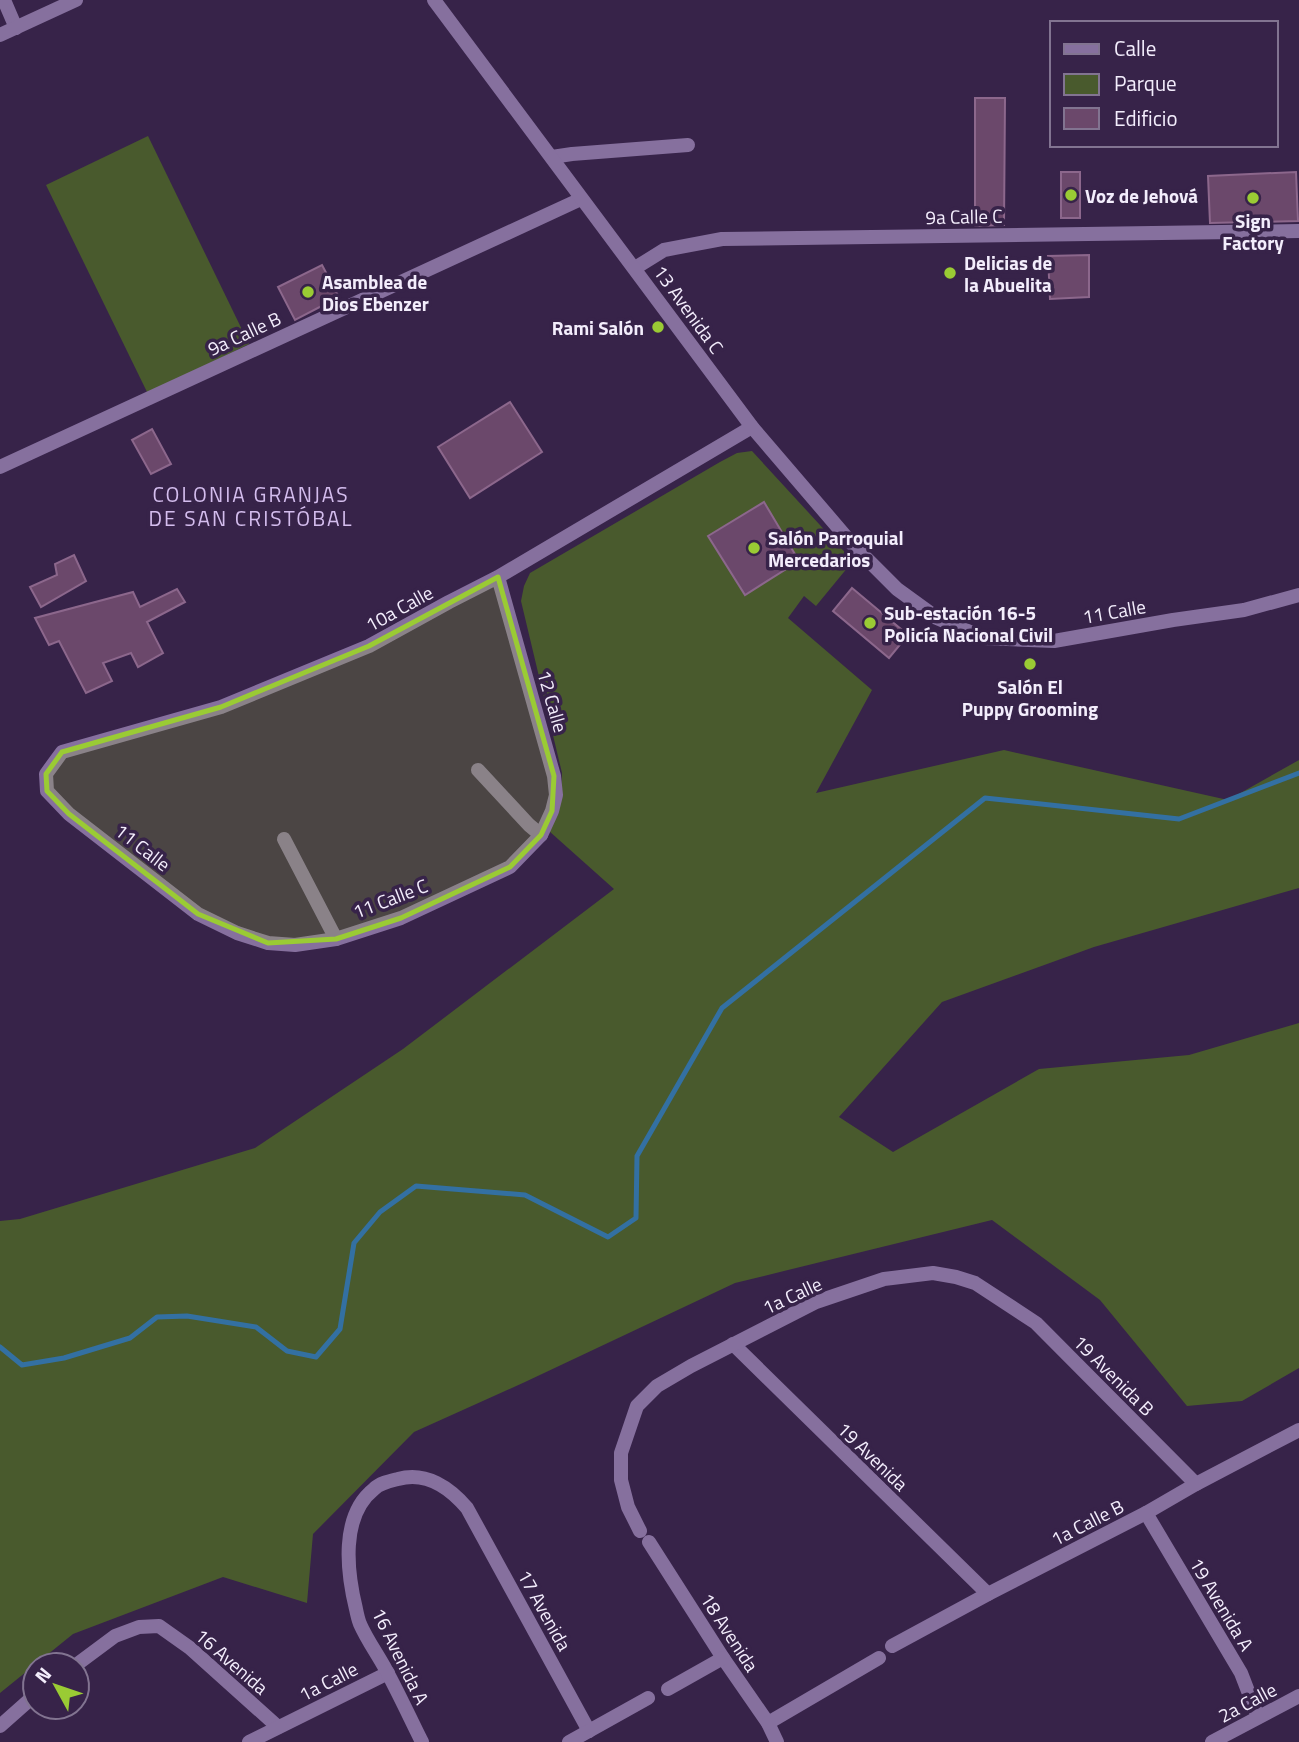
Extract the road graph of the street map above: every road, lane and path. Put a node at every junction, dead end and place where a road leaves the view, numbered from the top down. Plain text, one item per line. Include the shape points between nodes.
1 (4, 0) edge
2 (76, 0) edge
3 (434, 0) edge
4 (16, 27) junction
5 (0, 35) edge
6 (688, 145) dead end
7 (552, 158) junction
8 (581, 199) junction
9 (1299, 231) edge
10 (635, 268) junction
11 (752, 427) junction
12 (0, 467) edge
13 (498, 577) junction
14 (1299, 596) edge
15 (937, 618) joint
16 (478, 770) dead end
17 (46, 774) joint
18 (541, 835) junction
19 (285, 839) dead end
20 (237, 933) joint
21 (336, 939) junction
22 (1000, 1299) joint
23 (733, 1344) junction
24 (628, 1427) joint
25 (1299, 1430) edge
26 (1196, 1484) junction
27 (1146, 1513) junction
28 (348, 1544) joint
29 (988, 1594) junction
30 (892, 1646) dead end
31 (91, 1654) edge
32 (723, 1658) junction
33 (878, 1658) dead end
34 (388, 1673) junction
35 (668, 1689) dead end
36 (1299, 1696) edge
37 (648, 1698) dead end
38 (21, 1707) edge
39 (1258, 1717) junction
40 (768, 1723) junction
41 (0, 1726) edge
42 (278, 1727) junction
43 (589, 1731) junction
44 (249, 1742) edge
45 (422, 1742) edge
46 (569, 1742) edge
47 (777, 1742) edge
48 (1212, 1742) edge

1 - 4 street
2 - 4 street
3 - 7 street, 13 Avenida C
4 - 5 street
6 - 7 street
7 - 8 street, 13 Avenida C
8 - 10 street, 13 Avenida C
8 - 12 street, 9a Calle B
9 - 10 street, 9a Calle C via 722,239 664,250
10 - 11 street, 13 Avenida C
11 - 13 street, 10a Calle
11 - 15 street, 13 Avenida C via 853,545 897,589
13 - 17 street, 10a Calle via 369,646 221,707 62,752
13 - 18 street, 12 Calle via 554,776 556,795
14 - 15 street, 11 Calle via 1244,610 1054,641 984,638
16 - 18 street
17 - 20 street, 11 Calle via 47,791 69,814 198,914
18 - 21 street, 11 Calle C via 510,867 401,918
19 - 21 street
20 - 21 street, 11 Calle C via 268,943 295,945
22 - 23 street, 1a Calle via 957,1277 933,1273 884,1279 817,1303
22 - 26 street, 19 Avenida B via 1036,1323
23 - 24 street, 1a Calle via 657,1386 637,1406
23 - 29 street, 19 Avenida
24 - 32 street, 18 Avenida via 621,1452 621,1480 628,1507
25 - 26 street, 1a Calle B
26 - 27 street, 1a Calle B
27 - 29 street, 1a Calle B
27 - 39 street, 19 Avenida A via 1241,1673
28 - 34 street, 16 Avenida A via 349,1578 359,1622
28 - 43 street, 17 Avenida via 357,1510 375,1488 406,1477 422,1477 454,1493 467,1508
29 - 30 street, 1a Calle B
31 - 42 street, 16 Avenida via 115,1636 159,1626
32 - 35 street
32 - 40 street, 18 Avenida
33 - 40 street
34 - 42 street, 1a Calle
34 - 45 street, 16 Avenida A
36 - 39 street, 2a Calle
37 - 43 street
38 - 41 street
39 - 48 street, 2a Calle
40 - 47 street, 18 Avenida
42 - 44 street, 1a Calle
43 - 46 street

